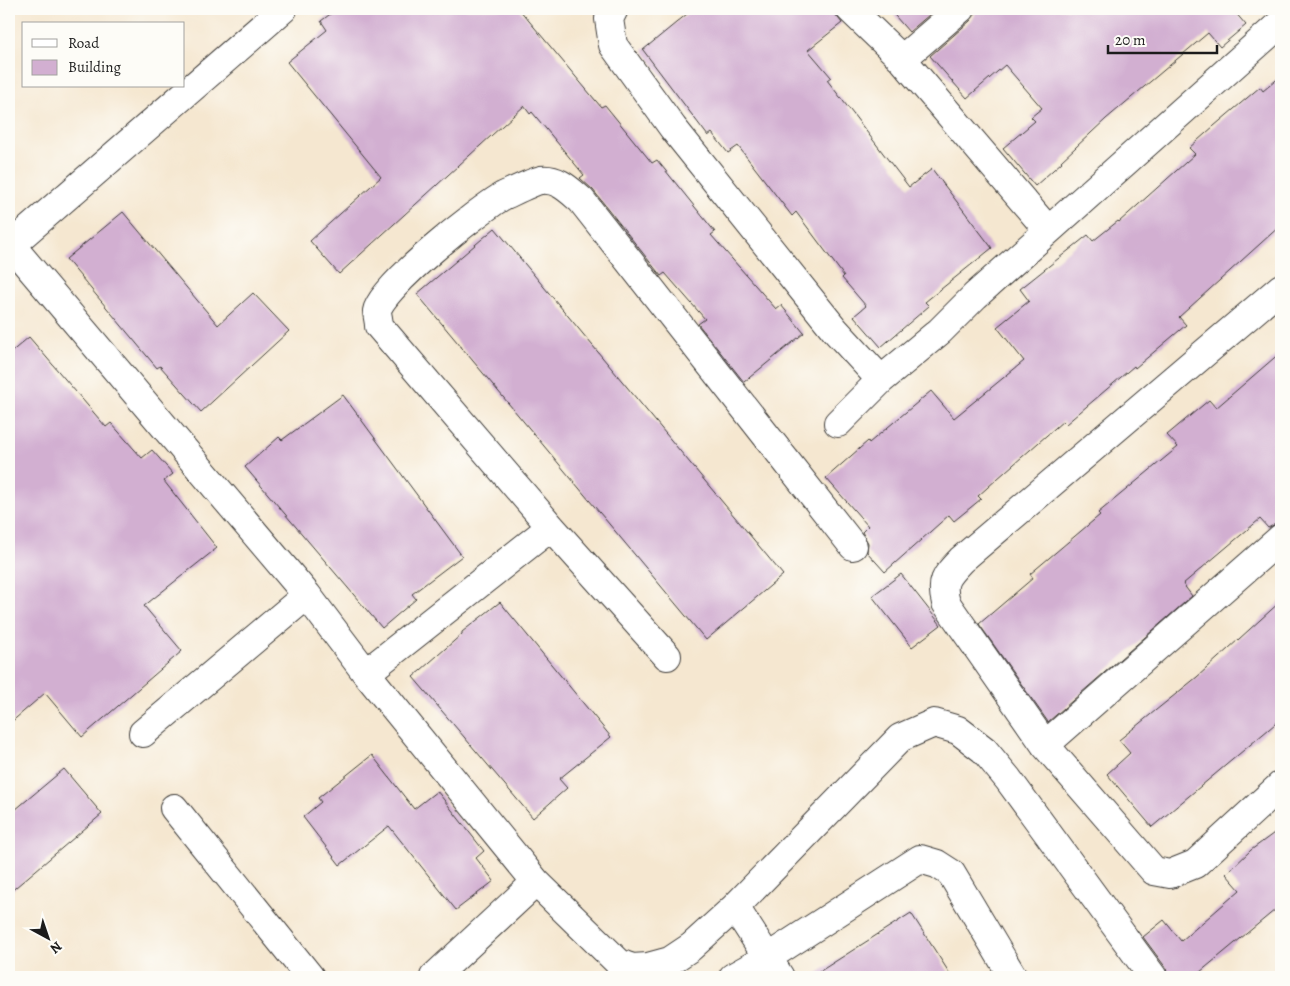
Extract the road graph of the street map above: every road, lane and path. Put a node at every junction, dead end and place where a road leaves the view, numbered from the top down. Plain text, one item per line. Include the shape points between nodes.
1 (283, 9) edge
2 (614, 9) edge
3 (850, 9) edge
4 (960, 9) edge
5 (1281, 23) edge
6 (902, 59) junction
7 (1048, 230) junction
8 (10, 244) edge
9 (1281, 288) edge
10 (881, 380) junction
11 (838, 423) dead end
12 (551, 527) junction
13 (1281, 538) edge
14 (853, 546) dead end
15 (307, 595) junction
16 (667, 656) dead end
17 (366, 673) junction
18 (143, 733) dead end
19 (1045, 745) junction
20 (1281, 785) edge
21 (174, 808) dead end
22 (536, 882) junction
23 (735, 907) junction
24 (774, 967) edge
25 (310, 977) edge
26 (434, 977) edge
27 (733, 977) edge
28 (1014, 977) edge
29 (1154, 977) edge

1 - 8 street
2 - 10 street via 609,20 614,46 619,53 673,128 829,323
3 - 6 street
4 - 6 street
5 - 7 street
6 - 7 street
7 - 10 street via 940,331
8 - 15 street
9 - 19 street via 961,560 945,578 942,590 946,603
10 - 11 street
12 - 14 street via 379,326 377,310 403,276 472,218 503,196 542,180 560,183 581,200
12 - 16 street
12 - 17 street
13 - 19 street
15 - 17 street
15 - 18 street
17 - 22 street
19 - 20 street via 1154,871 1170,874 1195,864
21 - 25 street
22 - 23 street via 619,963 632,968 670,961 691,947
22 - 26 street
23 - 24 street
23 - 29 street via 900,738 934,723 958,730 984,750
24 - 27 street
24 - 28 street via 920,859 951,873

